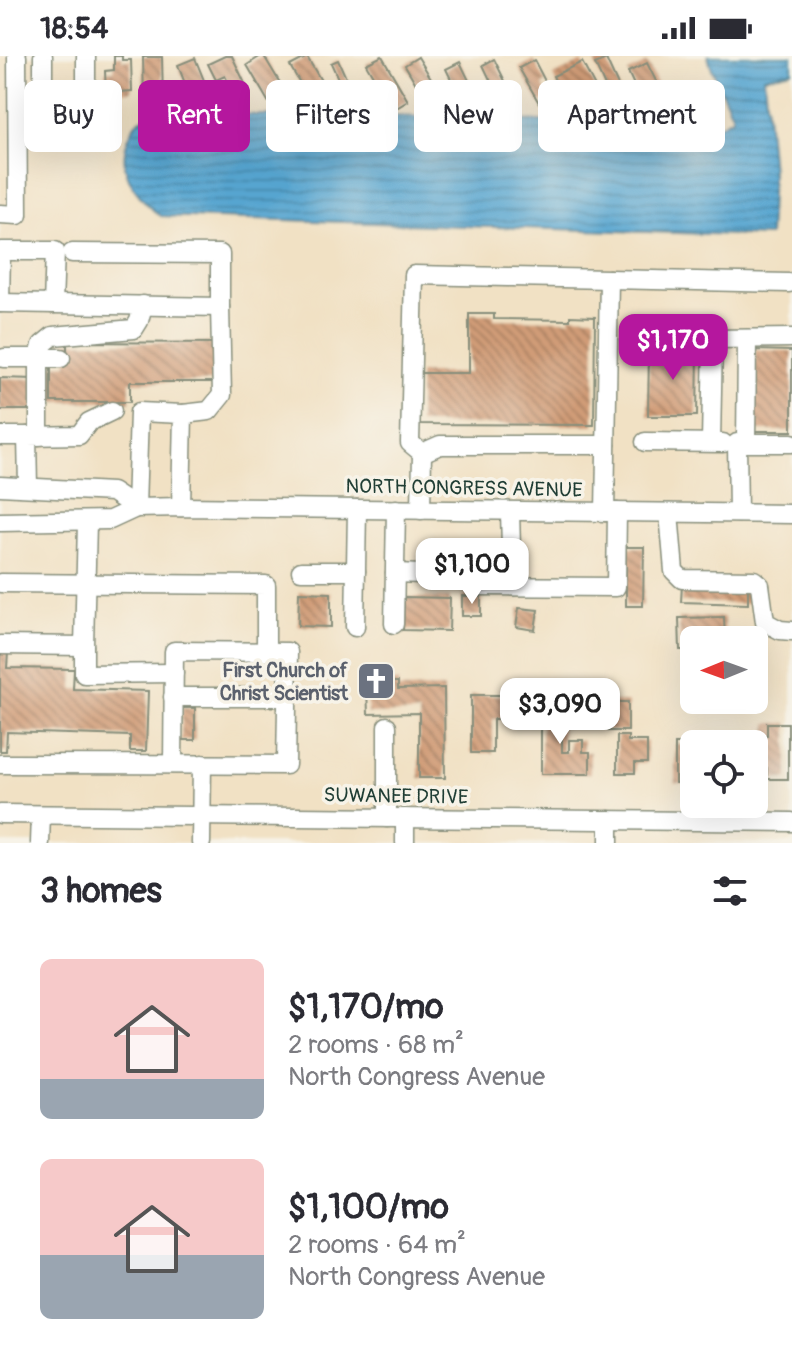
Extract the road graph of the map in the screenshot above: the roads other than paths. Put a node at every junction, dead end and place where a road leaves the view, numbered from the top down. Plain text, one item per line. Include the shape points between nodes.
1 (17, 56) edge
2 (43, 56) edge
3 (86, 56) edge
4 (9, 214) edge
5 (72, 253) dead end
6 (609, 279) junction
7 (789, 283) dead end
8 (0, 303) edge
9 (53, 304) junction
10 (143, 305) junction
11 (220, 307) junction
12 (792, 338) edge
13 (747, 339) junction
14 (4, 358) dead end
15 (39, 358) junction
16 (61, 358) dead end
17 (126, 411) junction
18 (183, 414) junction
19 (0, 436) edge
20 (33, 436) junction
21 (645, 442) dead end
22 (711, 442) junction
23 (742, 443) junction
24 (792, 443) edge
25 (606, 445) junction
26 (422, 453) junction
27 (0, 486) edge
28 (28, 487) junction
29 (181, 507) junction
30 (136, 508) junction
31 (357, 509) junction
32 (396, 509) junction
33 (421, 510) junction
34 (510, 511) junction
35 (611, 512) junction
36 (669, 513) junction
37 (738, 513) junction
38 (792, 514) edge
39 (0, 522) edge
40 (87, 522) junction
41 (301, 571) dead end
42 (356, 571) junction
43 (395, 573) junction
44 (449, 575) dead end
45 (0, 583) edge
46 (85, 583) junction
47 (480, 586) dead end
48 (512, 586) junction
49 (394, 624) dead end
50 (355, 627) dead end
51 (792, 631) edge
52 (0, 645) edge
53 (84, 646) junction
54 (266, 652) junction
55 (174, 673) junction
56 (173, 697) junction
57 (287, 697) junction
58 (387, 726) dead end
59 (0, 764) edge
60 (173, 764) junction
61 (202, 764) junction
62 (0, 814) edge
63 (41, 815) junction
64 (201, 816) junction
65 (396, 818) junction
66 (609, 820) junction
67 (792, 822) edge
68 (40, 843) edge
69 (201, 843) edge
70 (405, 843) edge
71 (609, 843) edge

1 - 4 street
2 - 3 street via 43,92 86,92
5 - 11 street via 220,254
6 - 7 street
6 - 25 street
6 - 26 street via 414,275 410,443
8 - 9 street
8 - 9 street via 1,251 55,251
9 - 10 street
10 - 11 street
10 - 15 street via 134,329 53,336 42,345
11 - 18 street via 222,395 209,411
12 - 13 street
13 - 22 street via 713,339
13 - 23 street
14 - 15 street
15 - 16 street
15 - 20 street
17 - 18 street
17 - 20 street via 89,422 79,435
17 - 30 street
18 - 29 street
19 - 20 street
20 - 28 street
21 - 22 street
22 - 23 street
23 - 24 street
23 - 37 street
25 - 26 street via 440,445
25 - 35 street
26 - 33 street
27 - 28 street, NORTH CONGRESS AVENUE
28 - 30 street, NORTH CONGRESS AVENUE via 112,492
29 - 30 street, NORTH CONGRESS AVENUE
29 - 31 street, NORTH CONGRESS AVENUE
30 - 40 street, NORTH CONGRESS AVENUE via 110,520
31 - 32 street, NORTH CONGRESS AVENUE
31 - 42 street
32 - 33 street, NORTH CONGRESS AVENUE
32 - 43 street
33 - 34 street, NORTH CONGRESS AVENUE
34 - 35 street, NORTH CONGRESS AVENUE
34 - 48 street
35 - 36 street, NORTH CONGRESS AVENUE
35 - 48 street via 616,587
36 - 37 street, NORTH CONGRESS AVENUE
36 - 51 street via 674,571 682,579 754,580 760,585 765,622
37 - 38 street, NORTH CONGRESS AVENUE
39 - 40 street, NORTH CONGRESS AVENUE
40 - 46 street
41 - 42 street
42 - 50 street
43 - 44 street
43 - 49 street
45 - 46 street
46 - 53 street
46 - 54 street via 266,585
47 - 48 street
52 - 53 street
53 - 55 street via 84,674
54 - 55 street via 174,651
54 - 57 street via 288,652
55 - 56 street
56 - 57 street
56 - 60 street
57 - 61 street via 286,765
58 - 65 street
59 - 60 street
60 - 61 street
61 - 64 street
62 - 63 street, SUWANEE DRIVE
63 - 64 street, SUWANEE DRIVE
63 - 68 street
64 - 65 street, SUWANEE DRIVE
64 - 69 street
65 - 66 street, SUWANEE DRIVE
65 - 70 street
66 - 67 street, SUWANEE DRIVE
66 - 71 street

